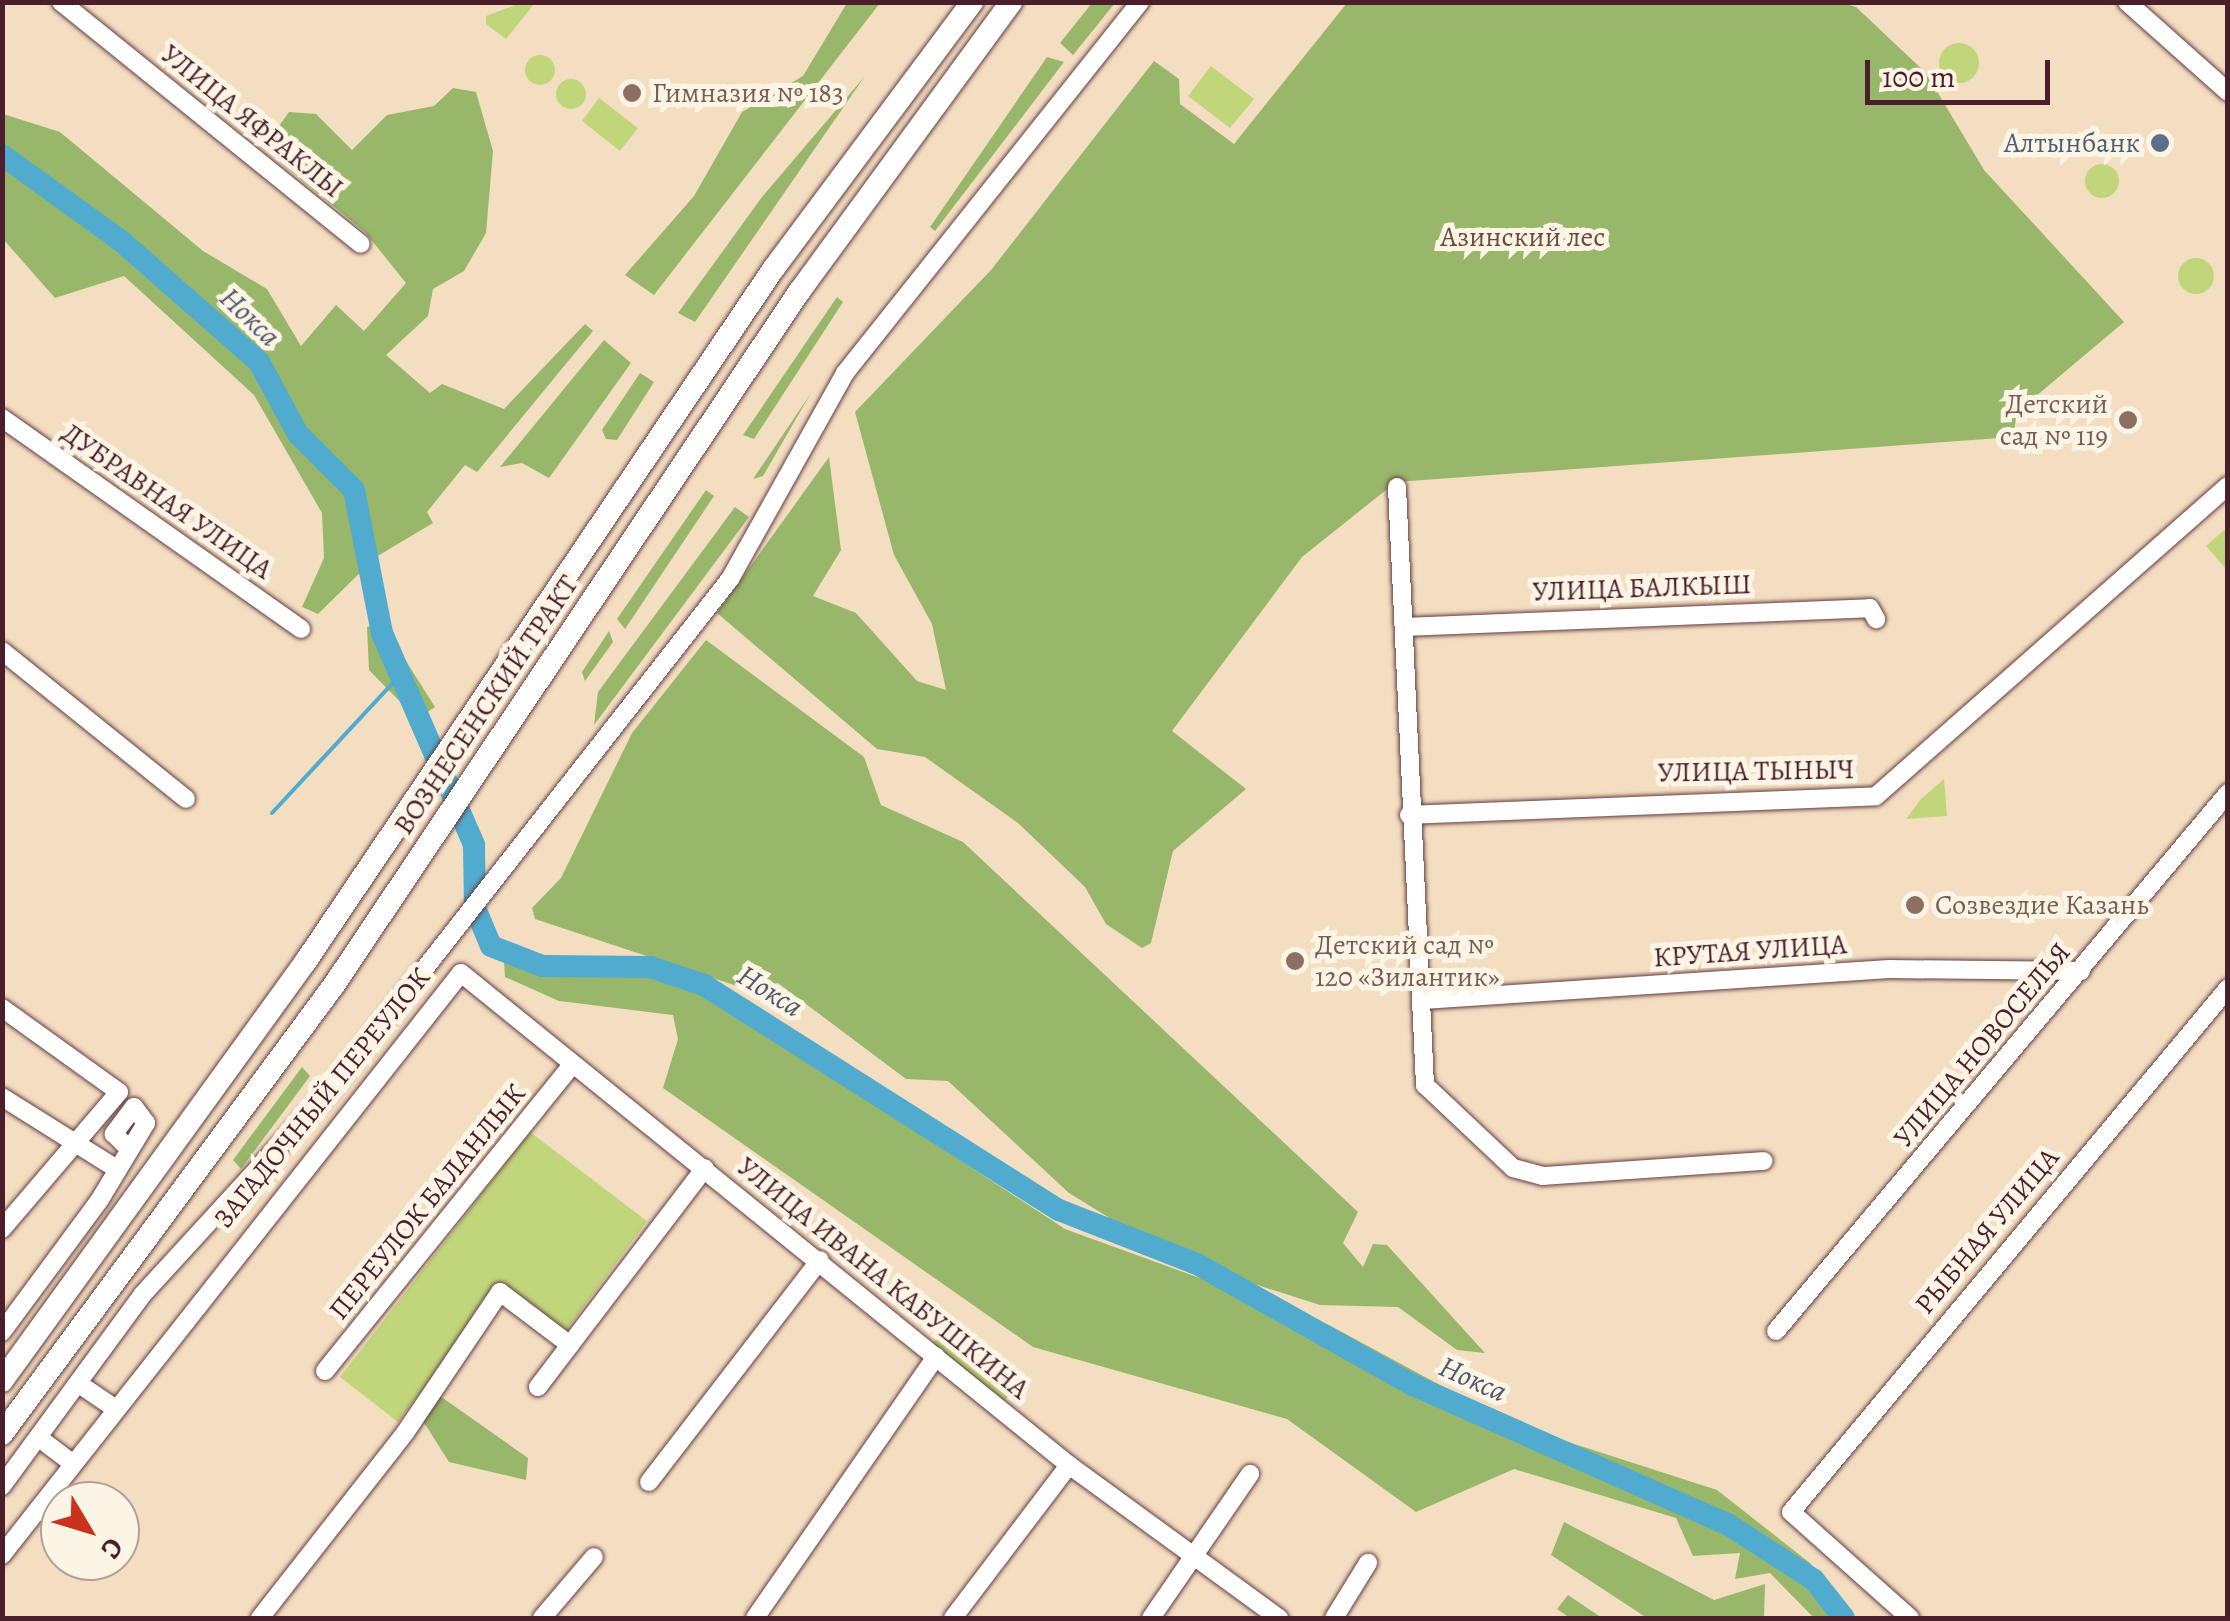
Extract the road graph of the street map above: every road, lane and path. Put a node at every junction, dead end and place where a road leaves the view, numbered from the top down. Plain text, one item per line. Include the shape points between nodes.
1 (62, 2) edge
2 (972, 2) edge
3 (1011, 2) edge
4 (1140, 2) edge
5 (2127, 2) edge
6 (2228, 92) edge
7 (362, 244) dead end
8 (2, 418) edge
9 (1397, 486) dead end
10 (2228, 486) edge
11 (1876, 619) dead end
12 (1404, 627) junction
13 (302, 628) dead end
14 (2, 651) edge
15 (2228, 794) edge
16 (186, 800) dead end
17 (1409, 815) junction
18 (2081, 971) junction
19 (460, 973) joint
20 (2228, 988) edge
21 (1423, 1000) junction
22 (2, 1008) edge
23 (570, 1067) junction
24 (2, 1097) edge
25 (79, 1141) junction
26 (129, 1149) dead end
27 (1763, 1161) dead end
28 (115, 1168) junction
29 (704, 1168) junction
30 (2, 1229) edge
31 (820, 1260) junction
32 (1776, 1330) dead end
33 (2, 1332) edge
34 (570, 1344) junction
35 (936, 1358) junction
36 (325, 1371) dead end
37 (2, 1381) edge
38 (79, 1384) junction
39 (538, 1387) dead end
40 (113, 1407) junction
41 (2, 1434) edge
42 (39, 1438) junction
43 (71, 1462) junction
44 (1069, 1465) junction
45 (1250, 1474) dead end
46 (650, 1482) dead end
47 (2, 1486) edge
48 (2, 1554) edge
49 (1195, 1555) junction
50 (594, 1557) dead end
51 (1368, 1563) dead end
52 (260, 1618) edge
53 (542, 1618) edge
54 (755, 1618) edge
55 (953, 1618) edge
56 (1151, 1618) edge
57 (1279, 1618) edge
58 (1334, 1618) edge
59 (1910, 1618) edge

1 - 7 street, УЛИЦА ЯФРАКЛЫ
2 - 37 main road, ВОЗНЕСЕНСКИЙ ТРАКТ via 774,268 470,721
3 - 41 main road, ВОЗНЕСЕНСКИЙ ТРАКТ via 799,292 430,844
4 - 38 street via 856,358 730,579 328,1092 143,1294
5 - 6 street
8 - 13 street, ДУБРАВНАЯ УЛИЦА
9 - 12 street
10 - 17 street, УЛИЦА ТЫНЫЧ via 1876,796
11 - 12 street, УЛИЦА БАЛКЫШ via 1870,608
12 - 17 street
14 - 16 street
15 - 18 street, УЛИЦА НОВОСЕЛЬЯ
17 - 21 street
18 - 21 street, КРУТАЯ УЛИЦА via 1888,969
18 - 32 street, УЛИЦА НОВОСЕЛЬЯ
19 - 23 street, УЛИЦА ИВАНА КАБУШКИНА
19 - 40 street, ЗАГАДОЧНЫЙ ПЕРЕУЛОК
20 - 59 street, РЫБНАЯ УЛИЦА via 1791,1512
21 - 27 street via 1425,1086 1513,1168 1565,1177
22 - 25 street via 119,1092
23 - 29 street, УЛИЦА ИВАНА КАБУШКИНА
23 - 36 street, ПЕРЕУЛОК БАЛАНЛЫК
24 - 25 street
25 - 28 street
25 - 30 street
26 - 28 street
28 - 33 street
29 - 31 street, УЛИЦА ИВАНА КАБУШКИНА
29 - 34 street
31 - 35 street, УЛИЦА ИВАНА КАБУШКИНА
31 - 46 street
34 - 39 street
34 - 52 street via 500,1292 405,1433
35 - 44 street, УЛИЦА ИВАНА КАБУШКИНА
35 - 54 street
38 - 40 street
38 - 42 street
40 - 43 street, ЗАГАДОЧНЫЙ ПЕРЕУЛОК
42 - 43 street
42 - 47 street
43 - 48 street, ЗАГАДОЧНЫЙ ПЕРЕУЛОК
44 - 49 street, УЛИЦА ИВАНА КАБУШКИНА
44 - 55 street
45 - 49 street
49 - 56 street
49 - 57 street, УЛИЦА ИВАНА КАБУШКИНА
50 - 53 street
51 - 58 street

